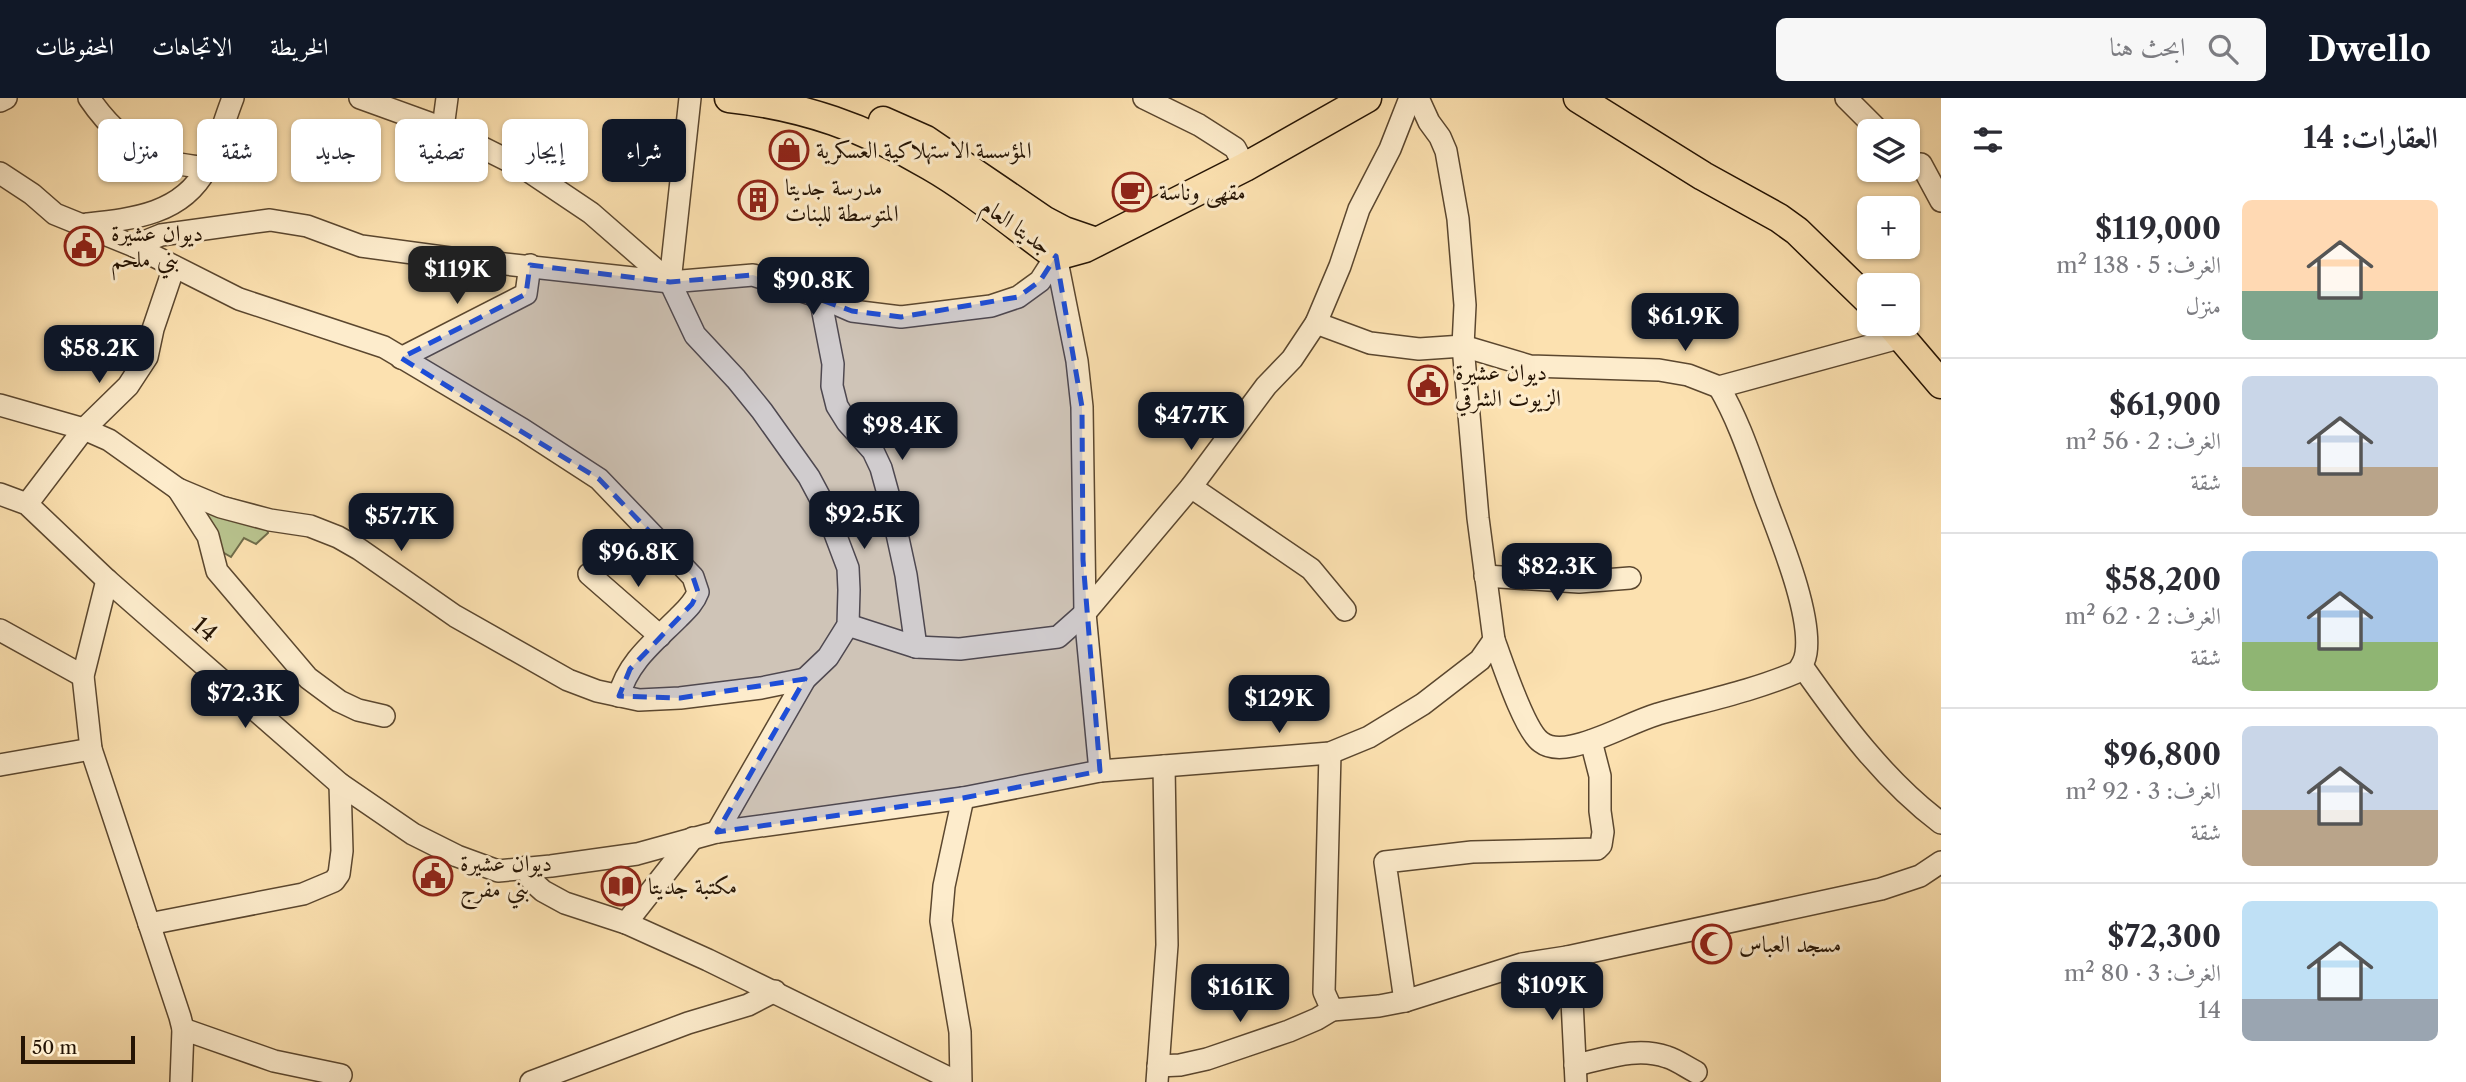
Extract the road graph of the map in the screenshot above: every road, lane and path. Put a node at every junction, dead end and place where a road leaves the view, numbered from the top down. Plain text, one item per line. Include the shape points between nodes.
1 (6, 98) edge
2 (89, 98) edge
3 (233, 98) edge
4 (360, 98) edge
5 (447, 98) edge
6 (690, 98) edge
7 (729, 98) edge
8 (820, 98) edge
9 (1144, 98) edge
10 (1367, 98) edge
11 (1410, 98) edge
12 (1418, 98) edge
13 (1578, 98) edge
14 (1846, 98) edge
15 (0, 101) edge
16 (225, 119) edge
17 (418, 119) edge
18 (444, 119) edge
19 (1867, 119) edge
20 (488, 150) edge
21 (1923, 162) edge
22 (197, 166) edge
23 (1245, 167) junction
24 (0, 173) edge
25 (197, 182) edge
26 (1941, 201) edge
27 (85, 225) junction
28 (1096, 242) junction
29 (134, 246) junction
30 (1056, 256) junction
31 (530, 265) junction
32 (174, 267) junction
33 (670, 282) junction
34 (1857, 289) edge
35 (820, 297) junction
36 (1316, 323) junction
37 (1877, 336) edge
38 (1901, 336) edge
39 (1463, 346) junction
40 (401, 358) junction
41 (1941, 384) edge
42 (1719, 387) junction
43 (0, 405) edge
44 (84, 429) junction
45 (1191, 487) junction
46 (178, 489) junction
47 (0, 494) edge
48 (27, 504) junction
49 (589, 574) dead end
50 (1485, 576) junction
51 (1630, 578) dead end
52 (107, 580) junction
53 (1345, 610) dead end
54 (1085, 613) junction
55 (848, 625) junction
56 (0, 630) edge
57 (660, 636) junction
58 (1494, 640) junction
59 (916, 647) junction
60 (1802, 666) junction
61 (83, 676) junction
62 (805, 679) junction
63 (619, 696) junction
64 (384, 716) dead end
65 (1591, 741) junction
66 (91, 749) junction
67 (1330, 753) junction
68 (0, 765) edge
69 (1164, 766) junction
70 (1100, 771) junction
71 (340, 784) junction
72 (963, 798) junction
73 (1941, 823) edge
74 (718, 832) junction
75 (693, 838) junction
76 (1941, 862) edge
77 (526, 867) junction
78 (626, 923) junction
79 (149, 924) junction
80 (1567, 957) junction
81 (775, 991) junction
82 (1405, 1001) junction
83 (1332, 1010) junction
84 (183, 1029) junction
85 (1696, 1072) dead end
86 (341, 1074) dead end
87 (1158, 1074) edge
88 (1575, 1074) edge
89 (185, 1080) edge
90 (531, 1082) edge
91 (959, 1082) edge

1 - 15 street
2 - 22 street via 112,126 151,154
3 - 16 street
4 - 17 street
5 - 18 street
6 - 33 street
7 - 30 main road, جديتا العام via 802,110 889,143 932,167
8 - 28 main road, جديتا العام via 926,140 1045,220
9 - 23 street via 1235,148
10 - 23 main road
11 - 36 street via 1359,209
12 - 39 street via 1443,144 1453,179 1465,305
13 - 34 main road via 1779,218
14 - 19 street
20 - 33 street via 527,170 591,213
21 - 26 street
23 - 28 main road
24 - 27 street via 55,214
25 - 27 street via 157,212
27 - 29 street
28 - 30 main road, جديتا العام
29 - 31 street via 161,235 270,220 307,226 362,246
29 - 32 street
30 - 35 street via 1040,281 1018,297 991,306 879,316 852,311
30 - 54 street via 1082,407
31 - 33 street
31 - 40 street via 526,294
32 - 40 street via 239,299 384,347
32 - 44 street via 147,357 128,386
33 - 35 street via 753,275
33 - 55 street via 695,335 754,401 814,487 848,568
35 - 59 street via 837,406 881,468 906,575
36 - 39 street via 1370,343 1419,349
36 - 45 street
37 - 42 street
38 - 41 main road
39 - 42 street via 1530,366 1659,370
39 - 50 street
40 - 57 street via 599,479 693,577 696,597
42 - 60 street via 1740,429 1787,556 1801,604 1806,652
43 - 44 street
44 - 46 street via 109,440
44 - 48 street
45 - 53 street via 1311,569
45 - 54 street
46 - 63 street via 242,513 325,531 359,549 455,616 568,680
46 - 64 street via 208,536 217,570 308,677 339,701
47 - 48 street, 14
48 - 52 street, 14
49 - 57 street
50 - 51 street via 1579,582
50 - 58 street
52 - 61 street
52 - 71 street, 14
54 - 59 street via 1058,637 960,649
54 - 70 street
55 - 59 street
55 - 62 street via 828,657
56 - 61 street
57 - 63 street via 630,669
58 - 65 street via 1539,742 1563,748
58 - 67 street, 14 via 1480,660 1423,704 1369,737
60 - 65 street via 1787,676 1656,715
60 - 73 street via 1839,719 1918,806
61 - 66 street
62 - 63 street via 680,698
62 - 74 street
65 - 82 street via 1600,776 1603,832 1597,849 1472,852 1385,862
66 - 68 street
66 - 79 street
67 - 69 street, 14
67 - 83 street via 1324,992
69 - 70 street, 14
69 - 87 street via 1167,944
70 - 72 street, 14
71 - 77 street, 14 via 413,834 457,856 498,871
71 - 79 street via 342,851 334,881 303,894
72 - 74 street, 14
72 - 91 street via 944,886 942,921 960,1032
74 - 75 street, 14
75 - 77 street, 14 via 637,854
75 - 78 street
76 - 80 street via 1920,876 1881,889
77 - 78 street via 543,891
78 - 81 street
79 - 84 street
80 - 82 street via 1522,964
80 - 88 street
81 - 90 street via 748,1005
81 - 91 street
82 - 83 street
83 - 87 street via 1289,1031
84 - 86 street via 274,1060
84 - 89 street
85 - 88 street via 1647,1052 1620,1055

